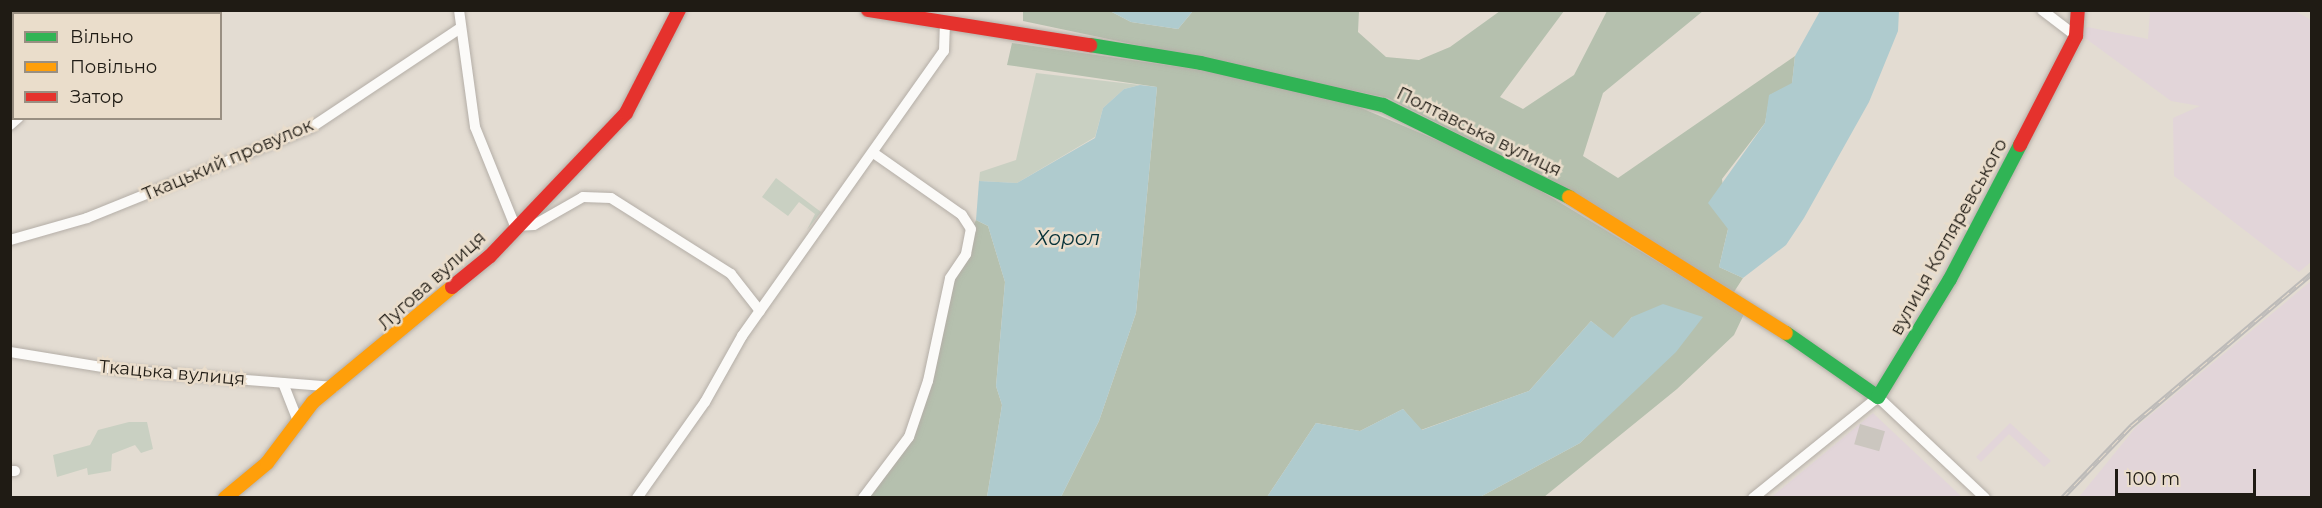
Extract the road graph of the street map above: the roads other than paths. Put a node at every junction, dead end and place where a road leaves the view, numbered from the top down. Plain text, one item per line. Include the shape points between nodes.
1 (459, 10) edge
2 (679, 10) edge
3 (868, 10) edge
4 (2042, 10) edge
5 (2078, 10) edge
6 (945, 22) junction
7 (459, 29) junction
8 (2076, 36) junction
9 (875, 154) junction
10 (515, 226) junction
11 (10, 240) edge
12 (760, 311) junction
13 (10, 352) edge
14 (283, 383) junction
15 (334, 387) junction
16 (1878, 397) junction
17 (298, 421) junction
18 (225, 498) edge
19 (637, 498) edge
20 (863, 498) edge
21 (1754, 498) edge
22 (1985, 498) edge

1 - 7 street
2 - 10 street, Лугова вулиця via 626,113
3 - 6 street, Полтавська вулиця
4 - 8 street
5 - 8 street, вулиця Котляревського
6 - 9 street via 945,51
6 - 16 street, Полтавська вулиця via 1201,63 1383,105 1567,196 1848,372
7 - 10 street via 482,153
7 - 11 street, Ткацький провулок via 312,127 87,218
8 - 16 street, вулиця Котляревського via 1950,279
9 - 12 street
9 - 20 street via 962,215 971,229 966,254 950,278 928,381 909,437
10 - 12 street via 534,225 583,197 611,198 731,274
10 - 15 street, Лугова вулиця via 490,256
12 - 19 street
13 - 14 street, Ткацька вулиця via 120,370
14 - 15 street, Ткацька вулиця
14 - 17 street
15 - 17 street, Лугова вулиця
16 - 21 street, вулиця Котляревського
16 - 22 street
17 - 18 street, Лугова вулиця via 267,463

